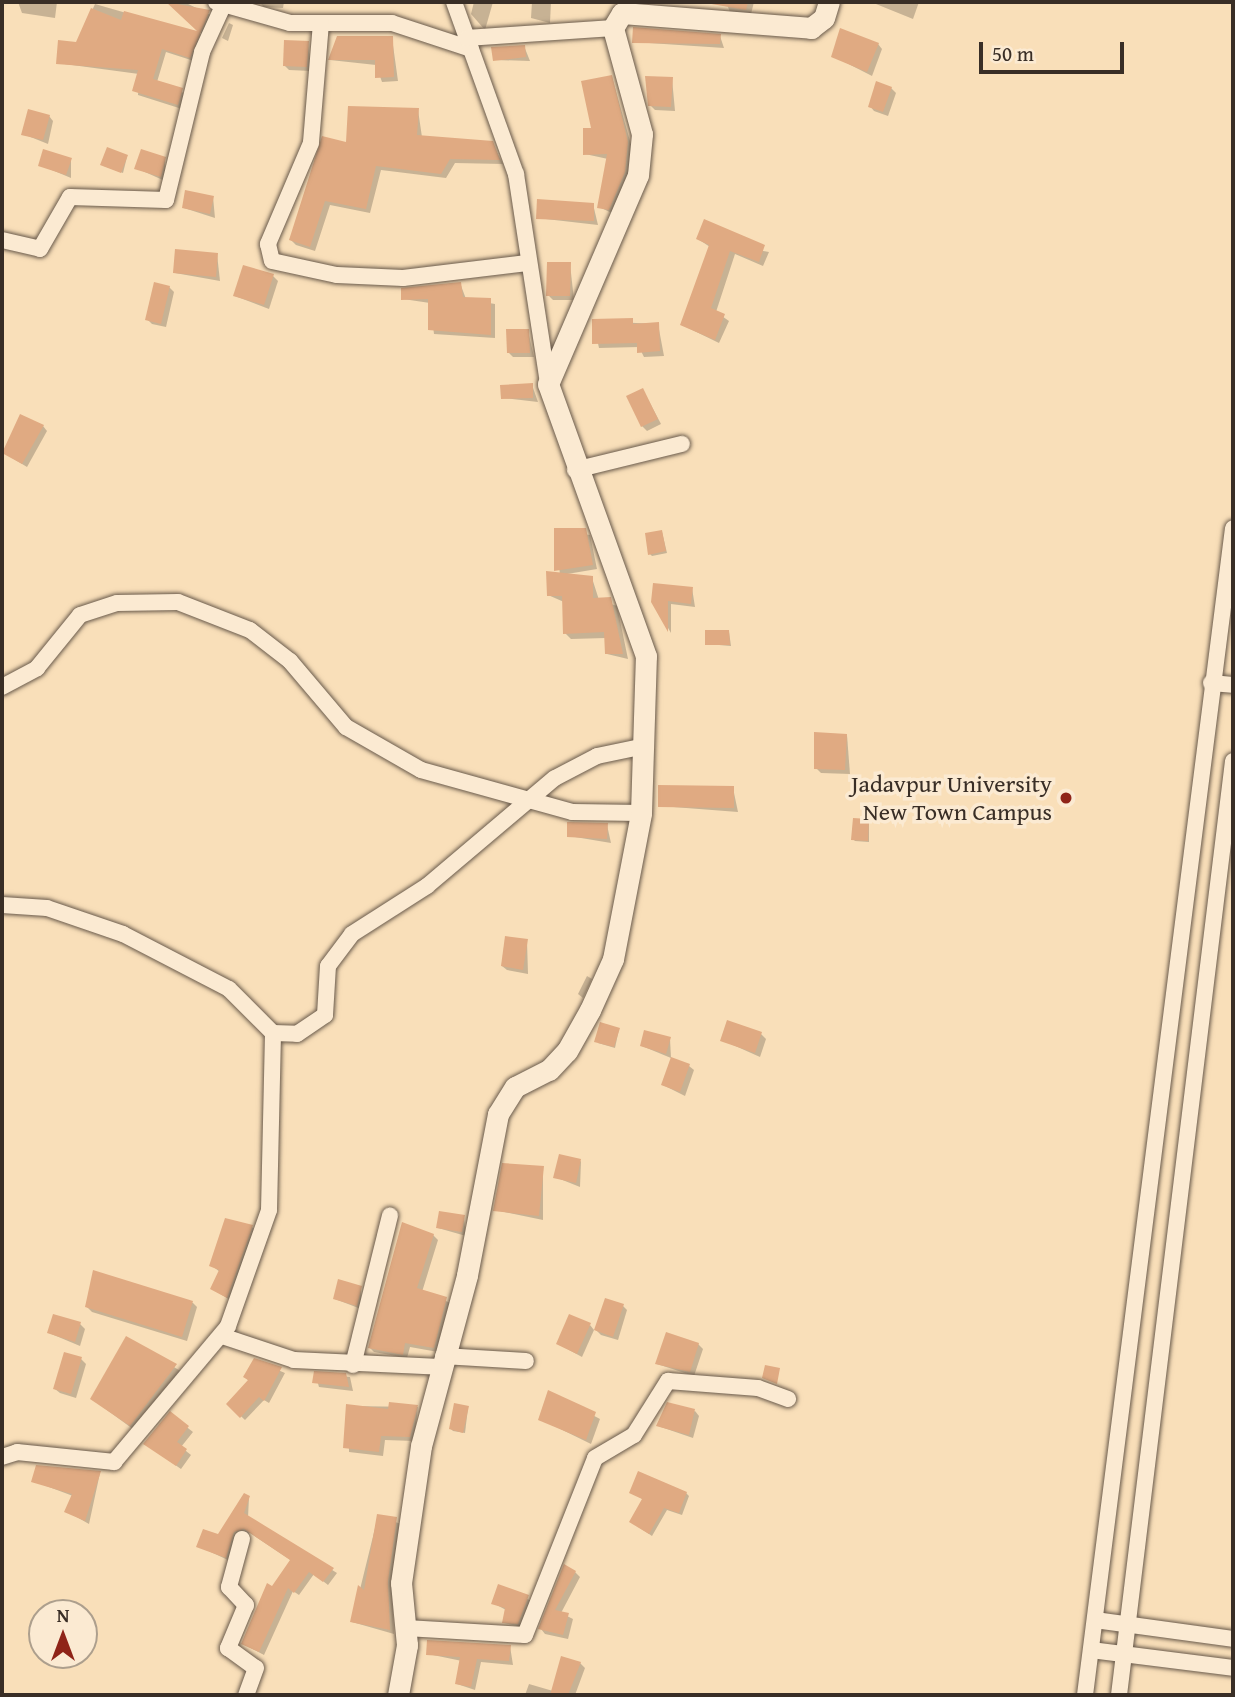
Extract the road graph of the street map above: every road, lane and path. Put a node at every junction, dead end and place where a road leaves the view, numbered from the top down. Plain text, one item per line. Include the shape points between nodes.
1 (454, 2) edge
2 (829, 2) edge
3 (220, 4) edge
4 (321, 23) junction
5 (612, 27) junction
6 (469, 43) junction
7 (2, 240) edge
8 (527, 263) junction
9 (548, 384) junction
10 (682, 444) dead end
11 (575, 470) junction
12 (1233, 528) edge
13 (1225, 649) edge
14 (1211, 683) junction
15 (1233, 685) edge
16 (2, 687) edge
17 (645, 746) junction
18 (1233, 761) edge
19 (524, 802) junction
20 (641, 813) junction
21 (2, 905) edge
22 (273, 1033) junction
23 (390, 1215) dead end
24 (222, 1336) junction
25 (526, 1361) dead end
26 (441, 1362) junction
27 (353, 1364) junction
28 (788, 1399) dead end
29 (2, 1457) edge
30 (242, 1539) dead end
31 (1095, 1620) junction
32 (1127, 1625) junction
33 (406, 1628) junction
34 (1233, 1639) edge
35 (1091, 1650) junction
36 (1124, 1654) junction
37 (1233, 1668) edge
38 (246, 1695) edge
39 (398, 1695) edge
40 (1085, 1695) edge
41 (1119, 1695) edge

1 - 6 street
2 - 5 street via 824,18 811,28 622,13
3 - 4 street via 268,19
3 - 7 street via 202,52 166,200 70,197 40,249
4 - 6 street via 392,23
4 - 8 street via 310,143 268,244 272,261 337,275 403,278
5 - 6 street
5 - 9 street via 642,134 638,174
6 - 8 street via 516,174
8 - 9 street
9 - 11 street
10 - 11 street
11 - 17 street via 640,631 649,704
12 - 13 street
13 - 14 street
14 - 15 street
14 - 31 street
16 - 19 street via 37,668 80,615 117,603 178,602 250,630 290,661 346,727 390,754 471,789
17 - 19 street via 597,756
17 - 20 street
18 - 32 street
19 - 20 street via 572,812
19 - 22 street via 427,886 337,948 328,965 320,1022 297,1034
20 - 26 street via 613,959 590,1010 558,1060 515,1087 498,1114 467,1275
21 - 22 street via 47,908 123,934 229,989
22 - 24 street via 269,1210
23 - 27 street
24 - 27 street via 294,1360
24 - 29 street via 157,1404 114,1462 17,1452
25 - 26 street
26 - 27 street
26 - 33 street via 401,1583
28 - 33 street via 758,1388 668,1381 634,1435 595,1458 524,1635
30 - 38 street via 229,1587 246,1605 228,1648 256,1668
31 - 32 street
31 - 35 street
32 - 34 street
32 - 36 street
33 - 39 street
35 - 36 street
35 - 40 street
36 - 37 street
36 - 41 street

